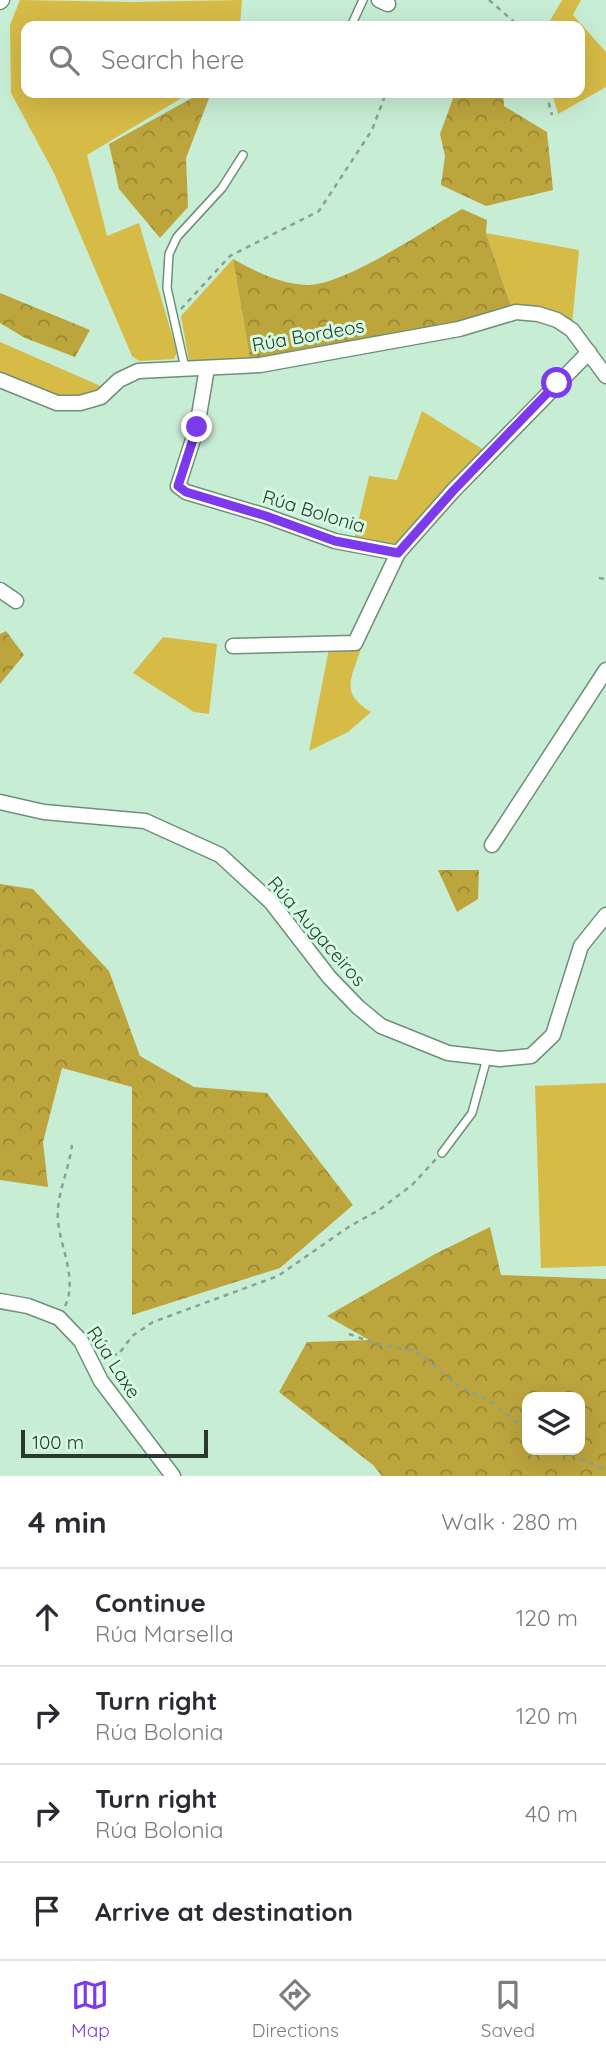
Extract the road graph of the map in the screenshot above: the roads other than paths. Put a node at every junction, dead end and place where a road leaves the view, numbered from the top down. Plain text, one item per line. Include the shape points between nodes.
1 (363, 0) edge
2 (353, 21) edge
3 (243, 155) dead end
4 (589, 352) junction
5 (207, 368) junction
6 (185, 369) junction
7 (606, 376) edge
8 (0, 380) edge
9 (398, 553) junction
10 (0, 590) edge
11 (16, 601) dead end
12 (233, 646) dead end
13 (606, 670) edge
14 (0, 802) edge
15 (492, 845) dead end
16 (606, 915) edge
17 (487, 1058) junction
18 (442, 1153) road end
19 (0, 1301) edge
20 (173, 1476) edge

1 - 2 lane
3 - 6 lane via 169,254 167,288
4 - 5 street, Rúa Bordeos via 572,330 557,320 516,312 459,329 260,365
4 - 7 street, Rúa Bordeos
4 - 9 street
5 - 6 street, Rúa Bordeos
5 - 9 street, Rúa Bolonia via 197,427 178,486 335,541
6 - 8 street, Rúa Bordeos via 138,371 119,380 101,397 80,403 57,404
9 - 12 street via 355,643
10 - 11 street
13 - 15 street
14 - 17 street, Rúa Augaceiros via 44,812 145,821 220,855 271,902 329,977 381,1026 448,1053
16 - 17 street, Rúa Augaceiros via 581,946 553,1035 531,1056
17 - 18 lane via 472,1114
19 - 20 street, Rúa Laxe via 60,1318 81,1341 101,1381

